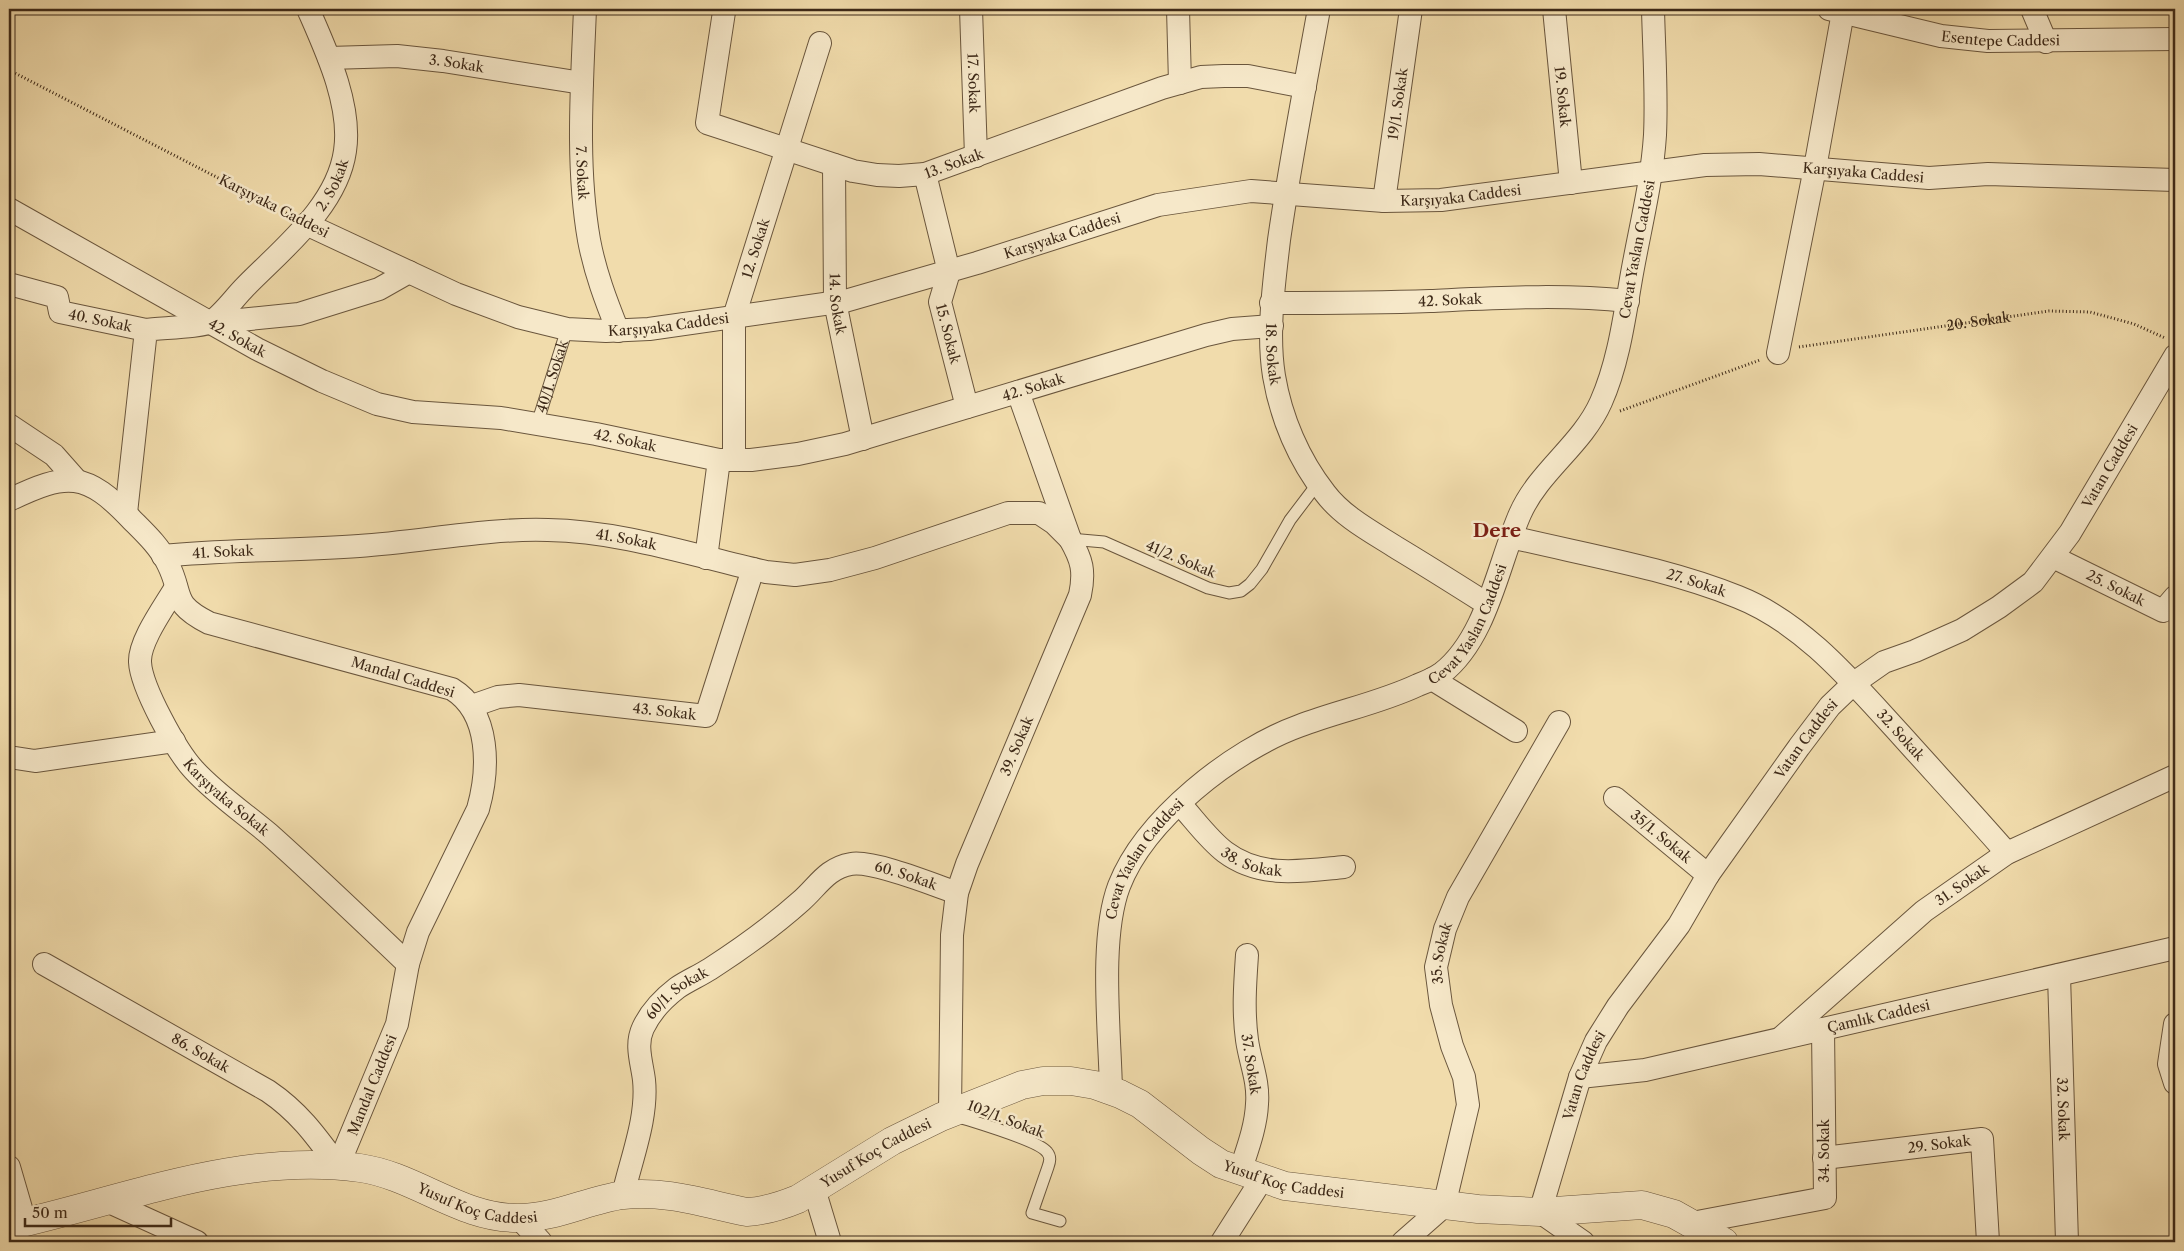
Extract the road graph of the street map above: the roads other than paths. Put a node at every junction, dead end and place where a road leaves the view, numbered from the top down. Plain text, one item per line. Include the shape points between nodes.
1 (308, 9) edge
2 (585, 9) edge
3 (970, 9) edge
4 (1178, 9) edge
5 (1319, 9) edge
6 (1411, 9) edge
7 (1554, 9) edge
8 (1653, 9) edge
9 (2032, 9) edge
10 (1836, 10) edge
11 (724, 12) dead end
12 (2175, 39) edge
13 (2046, 42) junction
14 (820, 43) dead end
15 (329, 58) junction
16 (582, 83) junction
17 (1180, 83) junction
18 (1305, 87) junction
19 (786, 150) junction
20 (976, 156) junction
21 (834, 165) junction
22 (1816, 168) junction
23 (1650, 173) junction
24 (925, 174) junction
25 (2175, 180) edge
26 (1571, 183) junction
27 (1285, 194) junction
28 (1384, 201) junction
29 (9, 208) edge
30 (306, 224) junction
31 (408, 272) junction
32 (949, 272) junction
33 (9, 284) edge
34 (1628, 301) junction
35 (835, 302) junction
36 (1271, 303) junction
37 (734, 317) junction
38 (210, 323) junction
39 (1272, 326) junction
40 (567, 328) junction
41 (146, 330) junction
42 (618, 331) junction
43 (2171, 347) edge
44 (1778, 353) road end
45 (1018, 392) junction
46 (967, 407) junction
47 (537, 424) junction
48 (9, 425) edge
49 (863, 439) junction
50 (727, 460) junction
51 (77, 481) junction
52 (1318, 484) junction
53 (9, 500) edge
54 (126, 513) junction
55 (1511, 537) junction
56 (1070, 538) junction
57 (163, 556) junction
58 (2053, 557) junction
59 (706, 558) junction
60 (753, 569) junction
61 (176, 587) junction
62 (2175, 597) edge
63 (1487, 604) junction
64 (1432, 679) junction
65 (1854, 684) junction
66 (472, 706) junction
67 (1559, 722) dead end
68 (1516, 731) dead end
69 (174, 742) junction
70 (9, 757) edge
71 (2175, 776) edge
72 (1615, 798) dead end
73 (1180, 804) junction
74 (2008, 853) junction
75 (853, 863) joint
76 (1344, 867) dead end
77 (1708, 875) junction
78 (957, 893) junction
79 (2175, 948) edge
80 (1247, 955) dead end
81 (44, 964) dead end
82 (408, 964) junction
83 (2059, 975) junction
84 (2175, 1024) edge
85 (1823, 1029) junction
86 (1779, 1039) junction
87 (1580, 1077) junction
88 (2175, 1083) edge
89 (1111, 1090) junction
90 (950, 1113) junction
91 (1824, 1158) junction
92 (338, 1166) junction
93 (9, 1167) edge
94 (1251, 1176) junction
95 (814, 1189) junction
96 (622, 1195) junction
97 (107, 1202) junction
98 (1444, 1206) junction
99 (1540, 1212) junction
100 (520, 1218) junction
101 (1060, 1221) dead end
102 (1692, 1223) junction
103 (17, 1224) edge
104 (197, 1242) edge
105 (542, 1242) edge
106 (830, 1242) edge
107 (1222, 1242) edge
108 (1403, 1242) edge
109 (1584, 1242) edge
110 (1724, 1242) edge
111 (1988, 1242) edge
112 (2067, 1242) edge

1 - 15 street, 2. Sokak
2 - 16 street, 7. Sokak
3 - 20 street, 17. Sokak
4 - 17 street
5 - 18 street, 18. Sokak
6 - 28 street, 19/1. Sokak
7 - 26 street, 19. Sokak
8 - 23 street, Cevat Yaslan Caddesi via 1654,136
9 - 13 street
10 - 13 street, Esentepe Caddesi via 1941,36
10 - 22 street
11 - 19 street, 13. Sokak via 707,123
12 - 13 street, Esentepe Caddesi
14 - 19 street, 12. Sokak
15 - 16 street, 3. Sokak via 397,56
15 - 30 street, 2. Sokak via 339,88 346,150 338,176
16 - 42 street, 7. Sokak via 583,176 589,240 601,286
17 - 18 street, 13. Sokak via 1200,77 1248,76
17 - 20 street, 13. Sokak
18 - 27 street, 18. Sokak
19 - 21 street, 13. Sokak
19 - 37 street, 12. Sokak
20 - 24 street, 13. Sokak
21 - 24 street, 13. Sokak via 877,175
21 - 35 street, 14. Sokak
22 - 23 street, Karşıyaka Caddesi via 1705,165
22 - 25 street, Karşıyaka Caddesi via 1929,178 1988,174
22 - 44 street
23 - 26 street, Karşıyaka Caddesi
23 - 34 street, Cevat Yaslan Caddesi
24 - 32 street
26 - 28 street, Karşıyaka Caddesi via 1441,200
27 - 28 street, Karşıyaka Caddesi
27 - 32 street, Karşıyaka Caddesi via 1251,191 1158,205
27 - 36 street, 18. Sokak
29 - 38 street, 42. Sokak
30 - 31 street, Karşıyaka Caddesi
30 - 38 street, 2. Sokak
31 - 38 street via 379,289 300,314
31 - 40 street, Karşıyaka Caddesi via 518,317
32 - 35 street, Karşıyaka Caddesi
32 - 46 street, 15. Sokak via 940,302
33 - 41 street, 40. Sokak via 57,297 60,312
34 - 36 street, 42. Sokak via 1592,297 1504,296 1357,303
34 - 55 street, Cevat Yaslan Caddesi via 1610,380 1599,406 1528,498
35 - 37 street, Karşıyaka Caddesi
35 - 49 street, 14. Sokak
36 - 39 street, 18. Sokak
37 - 42 street, Karşıyaka Caddesi
37 - 50 street, 12. Sokak
38 - 41 street
38 - 47 street, 42. Sokak via 322,381 377,404 413,412 501,418
39 - 45 street, 42. Sokak via 1206,335
39 - 52 street, 18. Sokak via 1274,375 1282,408 1302,458
40 - 42 street, Karşıyaka Caddesi
40 - 47 lane, 40/1. Sokak
41 - 54 street
43 - 58 street, Vatan Caddesi via 2070,533
45 - 46 street, 42. Sokak
45 - 56 street, 39. Sokak
46 - 49 street, 42. Sokak
47 - 50 street, 42. Sokak
48 - 51 street via 54,456
49 - 50 street, 42. Sokak via 798,454
50 - 59 street, 12. Sokak
51 - 53 street, Mandal Caddesi via 51,481
51 - 54 street, Mandal Caddesi via 102,491
52 - 56 lane, 41/2. Sokak via 1290,520 1250,584 1229,594 1208,588 1104,542
52 - 63 street, 18. Sokak via 1336,505 1362,526
54 - 57 street, Mandal Caddesi
55 - 63 street, Cevat Yaslan Caddesi
55 - 65 street, 27. Sokak via 1670,575 1739,597 1779,619 1825,653
56 - 60 street, 41. Sokak via 1038,513 1015,512 830,570 795,575
56 - 78 street, 39. Sokak via 1084,575 1080,595
57 - 59 street, 41. Sokak via 207,551 361,546 491,532 547,530 593,534
57 - 61 street, Mandal Caddesi
58 - 62 street, 25. Sokak via 2163,611
58 - 65 street, Vatan Caddesi via 2033,582 2000,607 1962,630 1884,662
59 - 60 street, 41. Sokak
60 - 66 street, 43. Sokak via 706,716 519,695 498,697
61 - 66 street, Mandal Caddesi via 178,598 186,608 210,623 452,689
61 - 69 street, Karşıyaka Sokak via 142,648 140,662 144,679
63 - 64 street, Cevat Yaslan Caddesi via 1470,641 1441,674
64 - 68 street
64 - 73 street, Cevat Yaslan Caddesi via 1371,704 1327,715 1284,731 1248,750
65 - 74 street, 32. Sokak
65 - 77 street, Vatan Caddesi via 1830,706
66 - 82 street, Mandal Caddesi via 483,741 484,790 478,809 418,932
67 - 98 street, 35. Sokak via 1458,897 1445,929 1436,967 1440,1005 1464,1077 1468,1105
69 - 70 street via 35,761
69 - 82 street, Karşıyaka Sokak via 193,769
71 - 74 street, 31. Sokak
72 - 77 street, 35/1. Sokak
73 - 76 street, 38. Sokak via 1224,851 1259,869 1289,873
73 - 89 street, Cevat Yaslan Caddesi via 1163,820 1134,858 1119,887 1108,949
74 - 86 street, 31. Sokak via 1924,911
75 - 78 street, 60. Sokak via 876,867
75 - 96 street, 60/1. Sokak via 823,876 802,900 771,925 677,989 654,1010 642,1030 638,1046 644,1082 644,1108
77 - 87 street, Vatan Caddesi via 1679,925 1618,1006 1596,1041
78 - 90 street, 39. Sokak via 952,935
79 - 83 street, Çamlık Caddesi
80 - 94 street, 37. Sokak via 1243,1012 1258,1104
81 - 92 street, 86. Sokak via 290,1106
82 - 92 street, Mandal Caddesi via 397,1024
83 - 85 street, Çamlık Caddesi
83 - 112 street, 32. Sokak
84 - 88 street via 2169,1064
85 - 86 street, Çamlık Caddesi
85 - 91 street, 34. Sokak
86 - 87 street, Çamlık Caddesi via 1645,1070
87 - 99 street, Vatan Caddesi
89 - 90 street, Yusuf Koç Caddesi via 1086,1083 1043,1081 1013,1088
89 - 94 street, Yusuf Koç Caddesi via 1140,1104 1222,1164
90 - 95 street, Yusuf Koç Caddesi via 892,1141
90 - 101 lane, 102/1. Sokak via 1035,1144 1048,1152 1050,1159 1032,1212
91 - 102 street, 34. Sokak via 1825,1198
91 - 111 street, 29. Sokak via 1982,1139
92 - 97 street, Yusuf Koç Caddesi via 221,1172 184,1179
92 - 100 street, Yusuf Koç Caddesi via 368,1169 461,1207 499,1217
93 - 103 street
94 - 98 street, Yusuf Koç Caddesi via 1285,1186
94 - 107 street, 37. Sokak
95 - 96 street, Yusuf Koç Caddesi via 783,1206 747,1212 653,1193
95 - 106 street
96 - 100 street, Yusuf Koç Caddesi
97 - 103 street, Yusuf Koç Caddesi
97 - 104 street
98 - 99 street, Yusuf Koç Caddesi
98 - 108 street
99 - 102 street, Yusuf Koç Caddesi via 1642,1205
99 - 109 street
100 - 105 street
102 - 110 street, Yusuf Koç Caddesi

